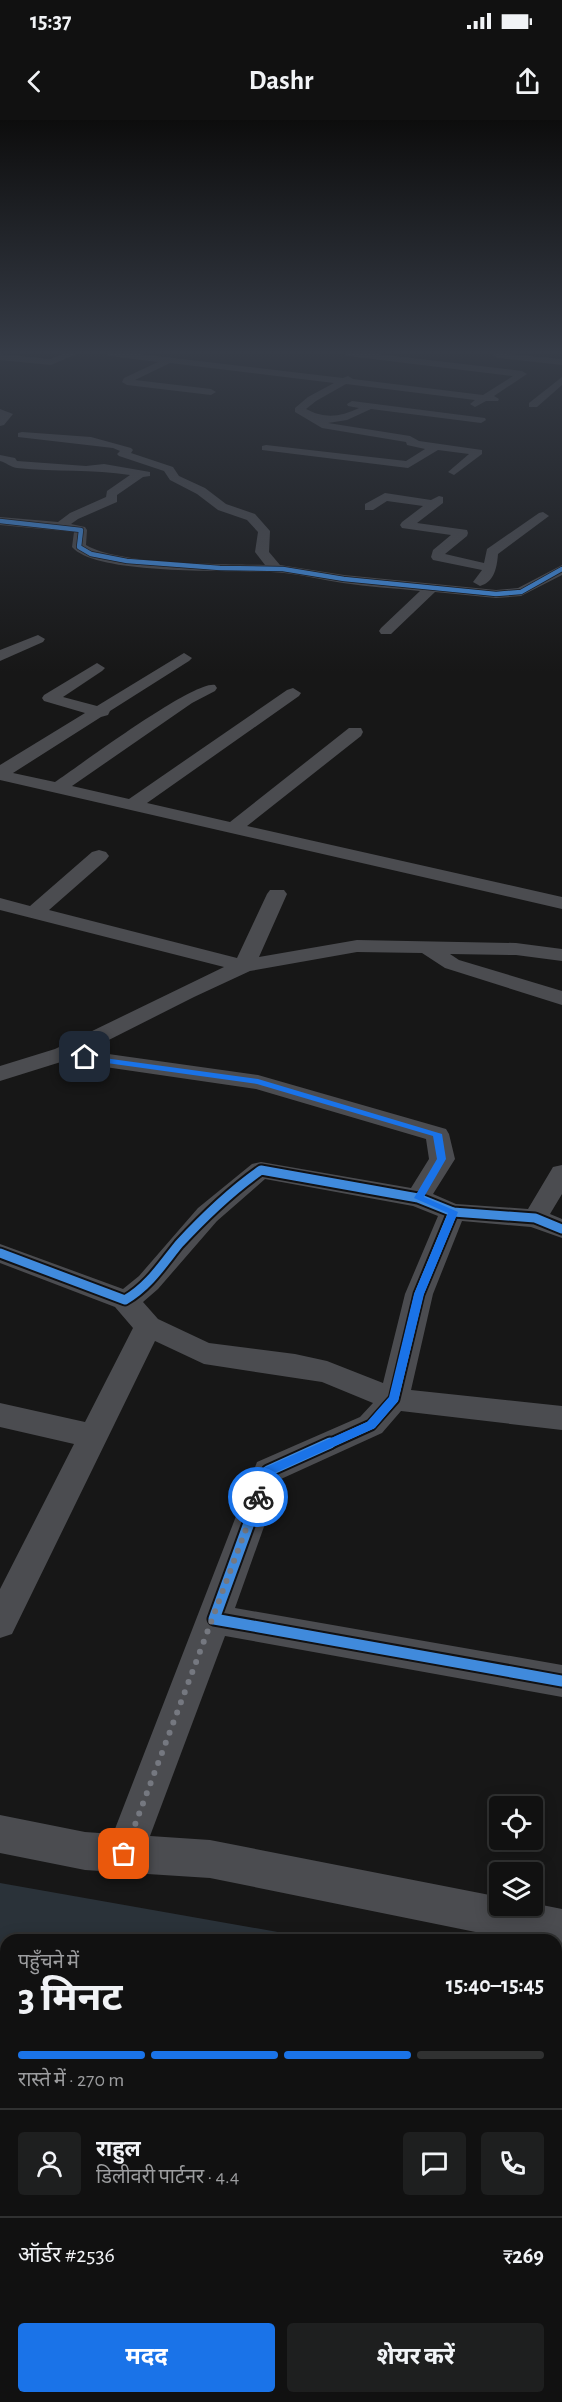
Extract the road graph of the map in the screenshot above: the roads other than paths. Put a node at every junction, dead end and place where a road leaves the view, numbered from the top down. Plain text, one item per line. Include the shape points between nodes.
1 (5, 459) edge
2 (140, 459) edge
3 (362, 459) edge
4 (416, 459) edge
5 (469, 459) edge
6 (454, 472) dead end
7 (138, 475) dead end
8 (171, 475) junction
9 (369, 507) dead end
10 (543, 516) dead end
11 (0, 521) edge
12 (61, 526) junction
13 (489, 568) junction
14 (276, 569) junction
15 (562, 569) edge
16 (384, 583) junction
17 (431, 588) junction
18 (471, 592) junction
19 (373, 594) dead end
20 (386, 632) dead end
21 (38, 639) dead end
22 (0, 656) edge
23 (184, 658) dead end
24 (97, 668) dead end
25 (209, 688) dead end
26 (293, 693) dead end
27 (102, 711) junction
28 (355, 732) dead end
29 (0, 774) edge
30 (58, 788) junction
31 (132, 805) junction
32 (233, 828) junction
33 (99, 855) dead end
34 (277, 894) dead end
35 (562, 903) edge
36 (0, 904) edge
37 (35, 912) junction
38 (422, 947) junction
39 (562, 955) edge
40 (243, 966) junction
41 (562, 998) edge
42 (63, 1054) junction
43 (0, 1074) edge
44 (562, 1173) edge
45 (418, 1198) junction
46 (453, 1212) junction
47 (535, 1218) junction
48 (562, 1229) edge
49 (0, 1253) edge
50 (124, 1300) junction
51 (148, 1326) junction
52 (394, 1399) junction
53 (0, 1415) edge
54 (562, 1418) edge
55 (92, 1436) junction
56 (9, 1584) edge
57 (214, 1619) junction
58 (0, 1623) edge
59 (562, 1681) edge
60 (0, 1834) edge
61 (124, 1854) junction
62 (562, 1929) edge

1 - 8 street
2 - 8 street via 169,469
3 - 4 street via 408,465
5 - 6 street
7 - 12 street via 111,494 112,500 74,516
8 - 14 street via 222,507 251,517 264,531 262,552
9 - 13 street via 385,497 436,502 406,525 462,533 438,557
10 - 13 street via 492,552
11 - 12 street
12 - 14 street via 81,530 80,547 91,554 127,561
13 - 18 street
14 - 16 street
15 - 18 street via 521,592
16 - 17 street
16 - 19 street
17 - 18 street
17 - 20 street
21 - 22 street
23 - 27 street
24 - 27 street via 50,698
25 - 30 street
26 - 31 street
27 - 29 street
28 - 32 street
29 - 30 street
30 - 31 street
31 - 32 street
32 - 35 street
33 - 37 street
34 - 40 street
36 - 37 street
37 - 40 street
38 - 39 street
38 - 40 street via 357,946
38 - 41 street via 452,964
40 - 42 street
42 - 43 street
42 - 45 street via 258,1082 437,1134 442,1159
44 - 47 street
45 - 46 street
45 - 50 street via 261,1170 241,1184 181,1243 141,1291
46 - 47 street
46 - 52 street via 419,1294
47 - 48 street
49 - 50 street
50 - 51 street
51 - 52 street via 204,1353 327,1372
51 - 55 street
52 - 54 street
52 - 57 street via 371,1425 268,1471
53 - 55 street
55 - 56 street
56 - 58 street
57 - 59 street
57 - 61 street
60 - 61 street via 85,1851
61 - 62 street via 210,1859

